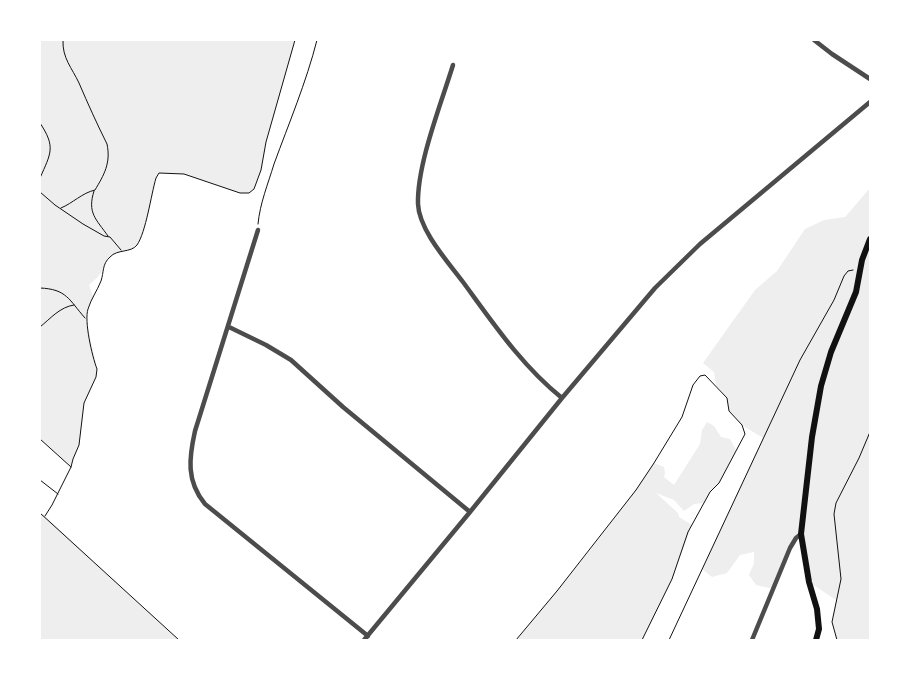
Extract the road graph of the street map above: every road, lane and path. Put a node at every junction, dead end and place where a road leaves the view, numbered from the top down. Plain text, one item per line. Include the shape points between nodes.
1 (63, 40) edge
2 (295, 40) edge
3 (317, 40) edge
4 (814, 40) edge
5 (453, 65) dead end
6 (870, 79) edge
7 (870, 102) edge
8 (40, 123) edge
9 (40, 178) edge
10 (95, 190) junction
11 (40, 192) edge
12 (61, 208) junction
13 (258, 230) joint
14 (110, 238) junction
15 (870, 239) edge
16 (121, 250) junction
17 (861, 268) junction
18 (40, 288) edge
19 (74, 305) junction
20 (86, 319) junction
21 (229, 326) junction
22 (40, 327) edge
23 (562, 398) junction
24 (870, 432) edge
25 (40, 439) edge
26 (72, 467) junction
27 (40, 480) edge
28 (58, 494) junction
29 (470, 512) junction
30 (40, 513) edge
31 (45, 516) junction
32 (801, 534) junction
33 (366, 638) edge
34 (179, 640) edge
35 (516, 640) edge
36 (642, 640) edge
37 (669, 640) edge
38 (752, 640) edge
39 (816, 640) edge
40 (837, 640) edge

1 - 10 path via 67,64 79,82 109,153 108,166
2 - 16 path via 254,189 240,193 184,174 159,173 137,245
3 - 13 path via 263,197
4 - 6 street
5 - 23 street via 422,170 418,198 420,215 436,245 497,329 546,385
7 - 23 street via 747,204 655,288
8 - 9 path via 49,137 51,150
10 - 12 path
10 - 14 path via 91,211
11 - 12 path
12 - 14 path
13 - 21 street
14 - 16 path
15 - 17 main road
16 - 20 path via 103,265 101,281 87,309
17 - 32 main road via 856,292 821,386
17 - 37 path via 848,271 844,276 800,360
18 - 19 path via 60,291
19 - 20 path
19 - 22 path via 60,310
20 - 26 path via 97,369 84,403 79,445
21 - 29 street via 291,360
21 - 33 street via 192,445 190,474 196,494
23 - 29 street
24 - 40 path via 836,503 834,514 841,579 832,622
25 - 26 path
26 - 28 path
27 - 28 path
28 - 31 path
29 - 33 street
30 - 31 path
31 - 34 path
32 - 38 street via 790,548
32 - 39 main road via 818,610
35 - 36 path via 636,490 682,417 693,385 705,375 727,398 729,411 742,425 744,434 719,483 710,492 688,532 672,579

